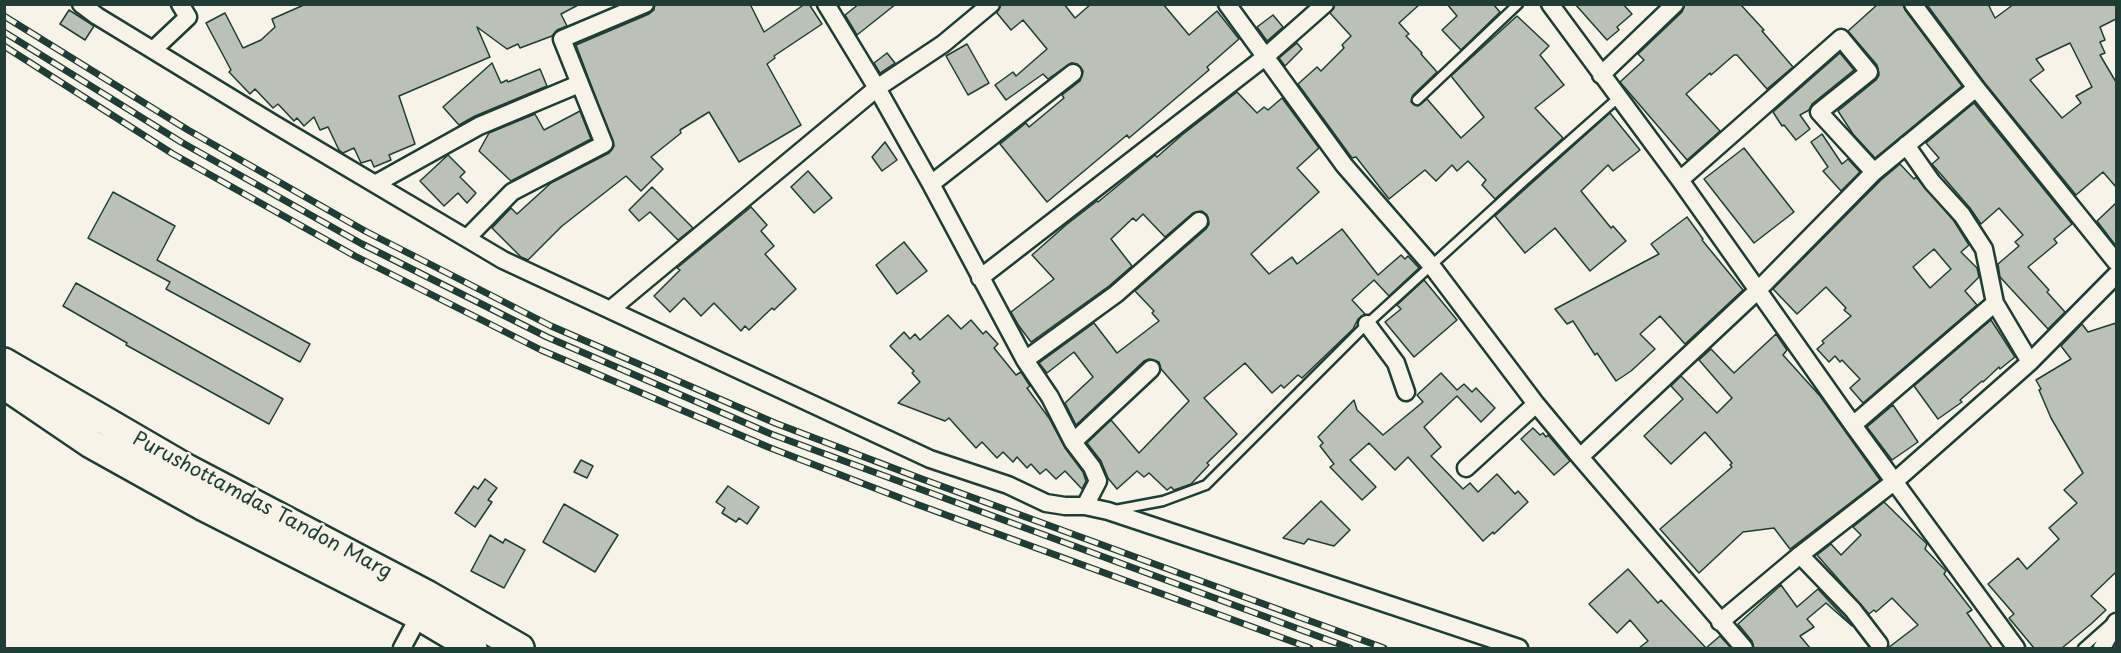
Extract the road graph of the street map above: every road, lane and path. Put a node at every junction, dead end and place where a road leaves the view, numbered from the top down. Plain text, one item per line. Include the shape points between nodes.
1 (81, 4) edge
2 (180, 4) edge
3 (645, 4) edge
4 (826, 4) edge
5 (992, 4) edge
6 (1227, 4) edge
7 (1325, 4) edge
8 (1518, 4) edge
9 (1550, 4) edge
10 (1675, 4) edge
11 (1913, 4) edge
12 (94, 10) edge
13 (153, 50) junction
14 (1265, 57) junction
15 (1073, 73) dead end
16 (1601, 75) junction
17 (579, 84) junction
18 (878, 88) junction
19 (1976, 88) junction
20 (1618, 98) junction
21 (1417, 100) dead end
22 (1906, 146) junction
23 (1874, 172) junction
24 (1680, 180) junction
25 (375, 184) junction
26 (931, 184) junction
27 (1200, 221) dead end
28 (467, 238) junction
29 (2116, 262) edge
30 (1431, 265) junction
31 (2116, 275) edge
32 (980, 278) junction
33 (1757, 291) junction
34 (1995, 303) junction
35 (610, 310) junction
36 (1367, 324) junction
37 (1025, 360) junction
38 (4, 362) edge
39 (2030, 362) junction
40 (1151, 369) dead end
41 (4, 385) edge
42 (1406, 392) dead end
43 (1536, 405) junction
44 (1853, 425) junction
45 (1073, 442) junction
46 (1580, 457) junction
47 (1466, 468) dead end
48 (1895, 481) junction
49 (1085, 506) junction
50 (1108, 511) junction
51 (1800, 555) junction
52 (419, 616) junction
53 (2116, 620) edge
54 (1720, 622) junction
55 (1880, 645) dead end
56 (402, 648) edge
57 (473, 648) edge
58 (520, 648) edge
59 (1519, 648) edge
60 (1744, 648) edge
61 (2016, 648) edge
62 (2083, 648) edge
63 (2102, 648) edge

1 - 12 street
2 - 13 street via 188,17
3 - 17 street via 562,39
4 - 18 street
5 - 18 street via 943,44
6 - 14 street
7 - 14 street
8 - 21 lane
9 - 16 street
10 - 16 street
11 - 19 street
12 - 13 street
13 - 25 street
14 - 30 street via 1344,165
14 - 32 street
15 - 26 street
16 - 20 street
17 - 25 street via 478,126
17 - 28 street via 604,144 512,192
18 - 26 street
18 - 35 street
19 - 22 street
19 - 29 street
20 - 24 street
20 - 30 lane
22 - 23 street
22 - 34 street via 1984,249
23 - 24 street via 1820,112 1869,72 1841,38
23 - 33 street
24 - 33 street
25 - 28 street
26 - 32 street
27 - 37 street via 1116,294
28 - 35 street via 503,260
30 - 36 lane
30 - 43 street
31 - 39 street
32 - 37 street
33 - 44 street
33 - 46 street
34 - 39 street
34 - 44 street
35 - 49 street via 930,459 1046,502
36 - 42 street via 1396,363
36 - 50 lane via 1206,485 1163,501
37 - 45 street
38 - 58 main road, Purushottamdas Tandon Marg via 178,464 428,595
39 - 48 street
40 - 45 street
41 - 52 main road via 101,450
43 - 46 street
43 - 47 street
44 - 48 street
45 - 49 street via 1098,481
46 - 54 street
48 - 51 street
48 - 61 street
49 - 50 street
50 - 59 street
51 - 54 street
51 - 55 street via 1853,610
52 - 56 street
52 - 57 main road
53 - 62 lane
53 - 63 street
54 - 60 street

